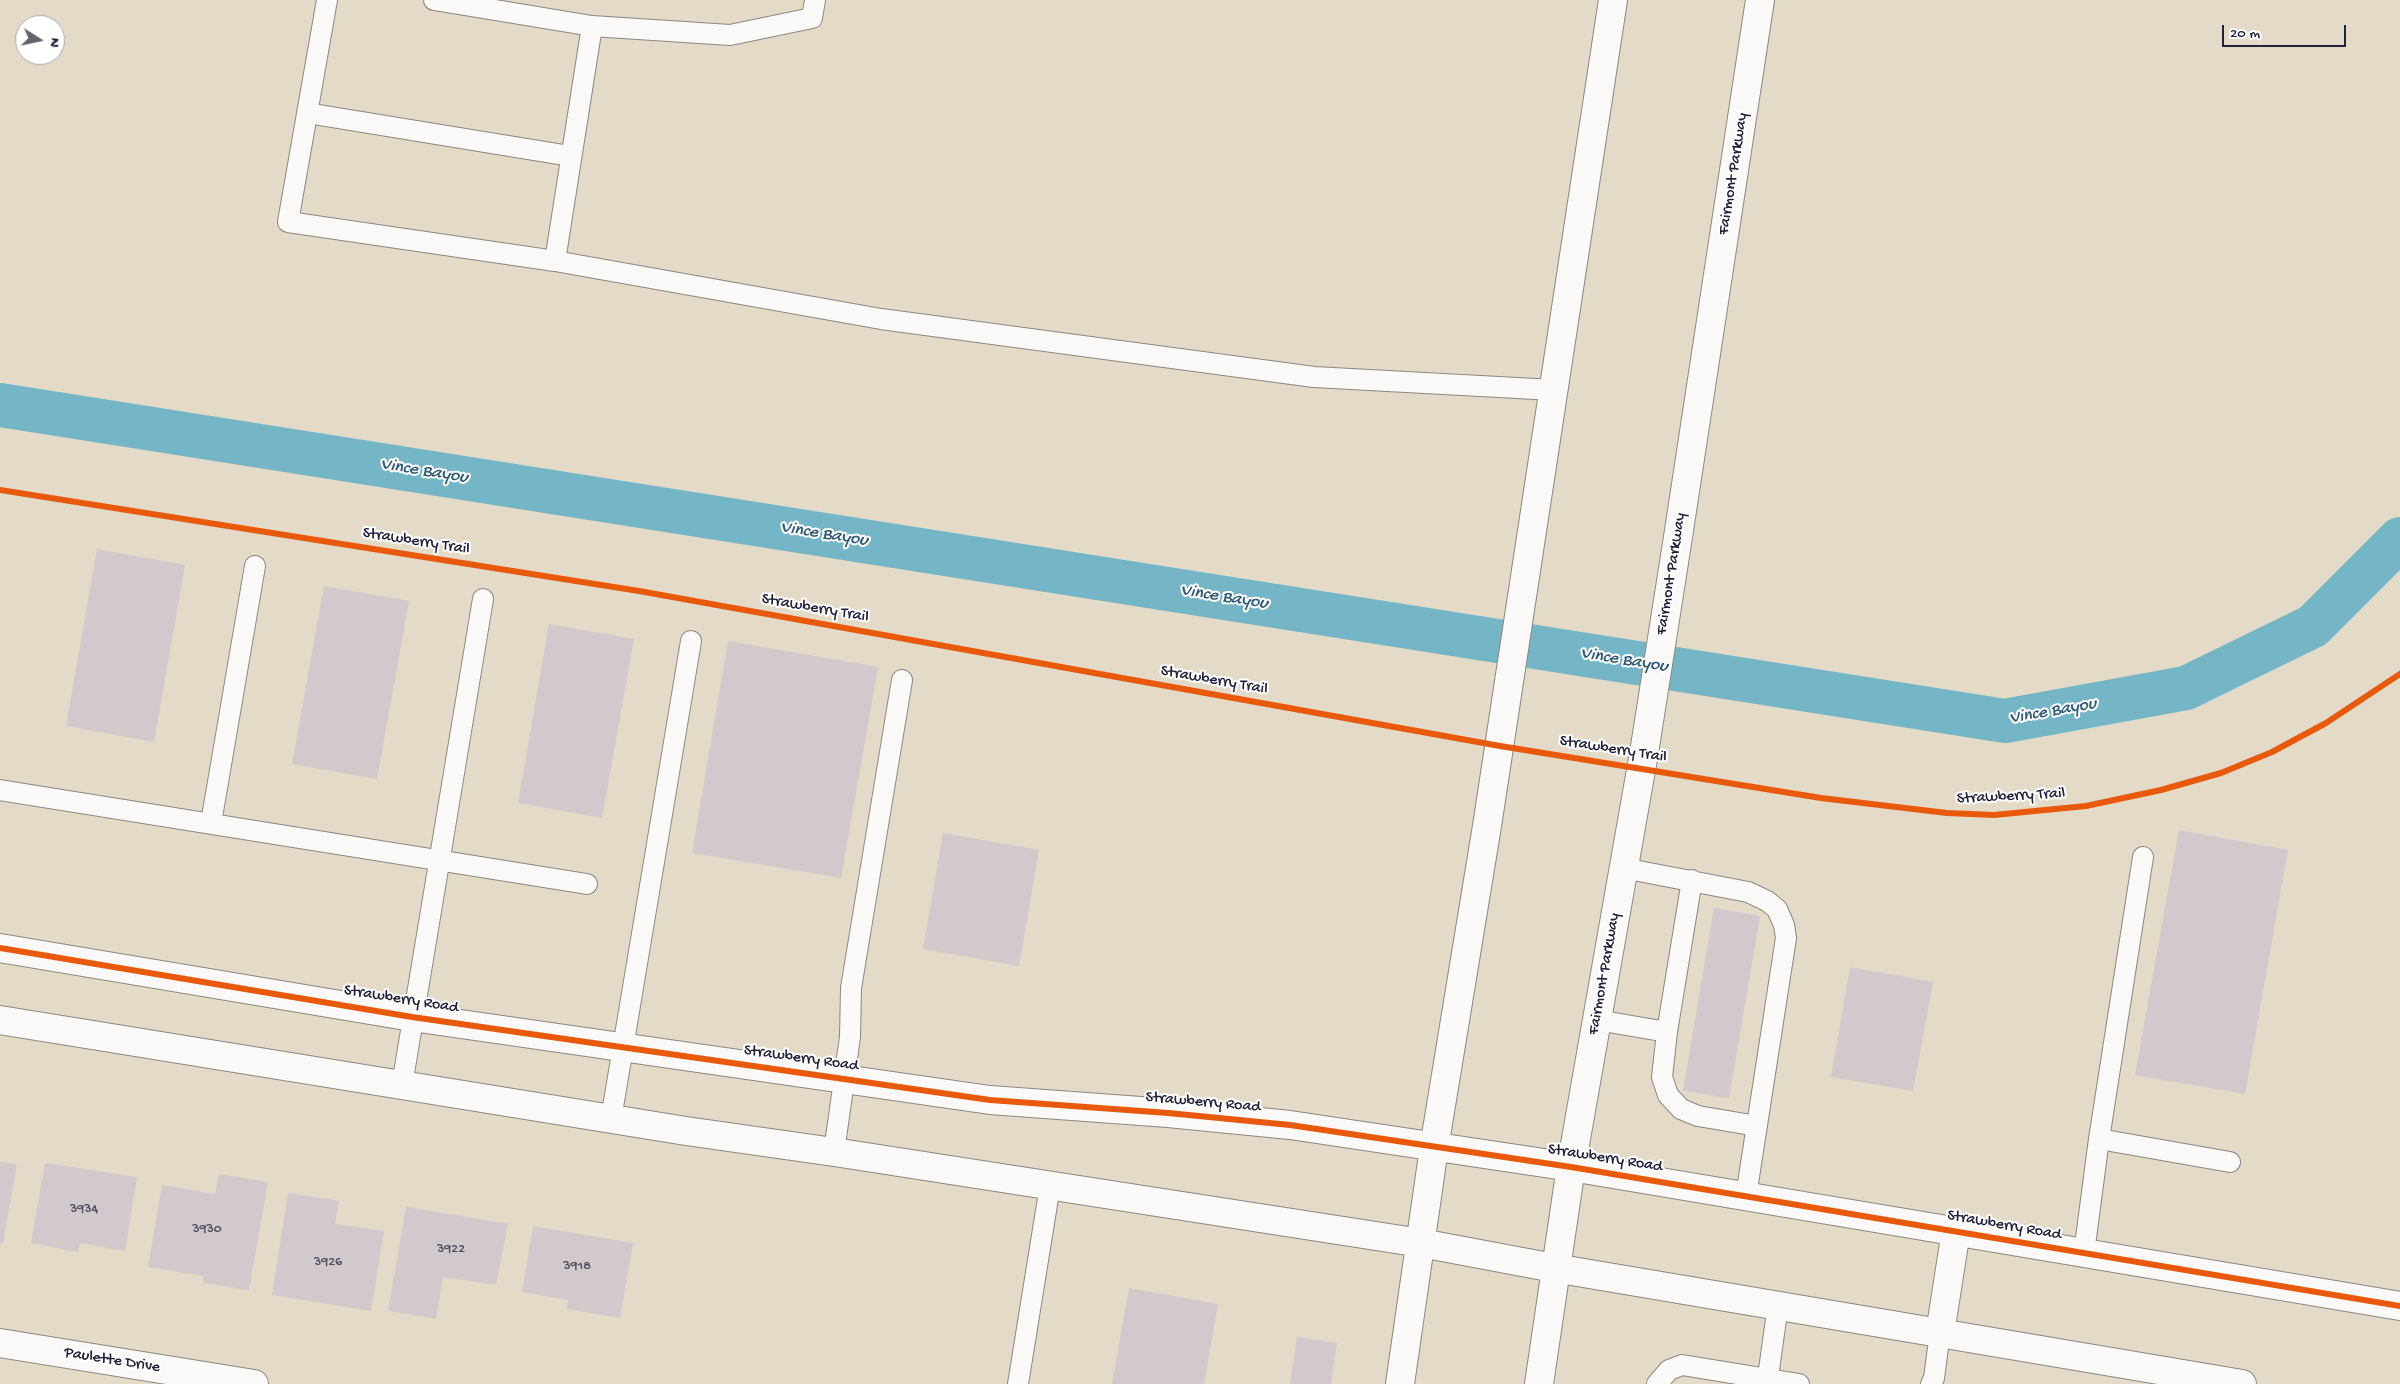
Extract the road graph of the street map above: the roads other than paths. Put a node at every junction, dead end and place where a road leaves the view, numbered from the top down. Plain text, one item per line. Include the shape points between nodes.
1 (327, 0) edge
2 (434, 0) edge
3 (815, 0) edge
4 (1613, 0) edge
5 (1760, 0) edge
6 (592, 26) junction
7 (307, 113) junction
8 (570, 156) junction
9 (555, 261) junction
10 (1554, 390) junction
11 (256, 566) dead end
12 (482, 599) dead end
13 (691, 641) dead end
14 (902, 680) dead end
15 (0, 790) edge
16 (212, 823) junction
17 (2143, 857) dead end
18 (439, 860) junction
19 (1623, 868) junction
20 (1692, 880) junction
21 (587, 884) dead end
22 (0, 948) edge
23 (412, 1017) junction
24 (0, 1020) edge
25 (1597, 1020) junction
26 (1668, 1032) junction
27 (622, 1048) junction
28 (845, 1078) junction
29 (402, 1085) junction
30 (611, 1119) junction
31 (1757, 1126) junction
32 (2099, 1139) junction
33 (1434, 1148) junction
34 (834, 1152) junction
35 (2230, 1162) dead end
36 (1571, 1167) junction
37 (1050, 1186) junction
38 (1746, 1196) junction
39 (1956, 1231) junction
40 (1421, 1242) junction
41 (2084, 1253) junction
42 (1554, 1268) junction
43 (1778, 1306) junction
44 (2400, 1306) edge
45 (1940, 1333) junction
46 (0, 1343) edge
47 (2181, 1379) edge
48 (1767, 1381) edge
49 (254, 1384) edge
50 (1018, 1384) edge
51 (1400, 1384) edge
52 (1539, 1384) edge
53 (1657, 1384) edge
54 (1799, 1384) edge
55 (1931, 1384) edge
56 (2242, 1384) edge

1 - 7 lane
2 - 6 lane
3 - 6 lane via 812,18 730,36
4 - 10 street
5 - 19 street, Fairmont Parkway via 1644,753
6 - 8 lane
7 - 8 lane
7 - 9 lane via 288,222
8 - 9 lane
9 - 10 lane via 881,319 1304,376
10 - 33 street
11 - 16 lane
12 - 18 lane
13 - 27 lane
14 - 28 lane via 851,988
15 - 16 lane
16 - 18 lane
17 - 32 lane
18 - 21 lane
18 - 23 lane
19 - 20 lane
19 - 25 street, Fairmont Parkway
20 - 26 lane
20 - 31 lane via 1748,892 1767,901 1777,909 1784,925 1786,938
22 - 23 street, Strawberry Road
23 - 27 street, Strawberry Road
23 - 29 lane
24 - 29 street
25 - 26 lane
25 - 36 street, Fairmont Parkway
26 - 31 lane via 1662,1077 1668,1095 1681,1109 1698,1116
27 - 28 street, Strawberry Road
27 - 30 lane
28 - 33 street, Strawberry Road via 990,1100 1290,1125
28 - 34 lane
29 - 30 street
30 - 34 street
31 - 38 lane
32 - 35 lane
32 - 41 lane
33 - 36 street, Strawberry Road
33 - 40 street
34 - 37 street
36 - 38 street, Strawberry Road
36 - 42 street, Fairmont Parkway
37 - 40 street
37 - 50 lane
38 - 39 street, Strawberry Road
39 - 41 street, Strawberry Road
39 - 45 street
40 - 42 street
40 - 51 street
41 - 44 street, Strawberry Road
42 - 43 street
42 - 52 street, Fairmont Parkway
43 - 45 street
43 - 48 lane
45 - 47 street
45 - 55 lane
46 - 49 street, Paulette Drive
47 - 56 street
48 - 53 lane via 1682,1365 1669,1370
48 - 54 lane

